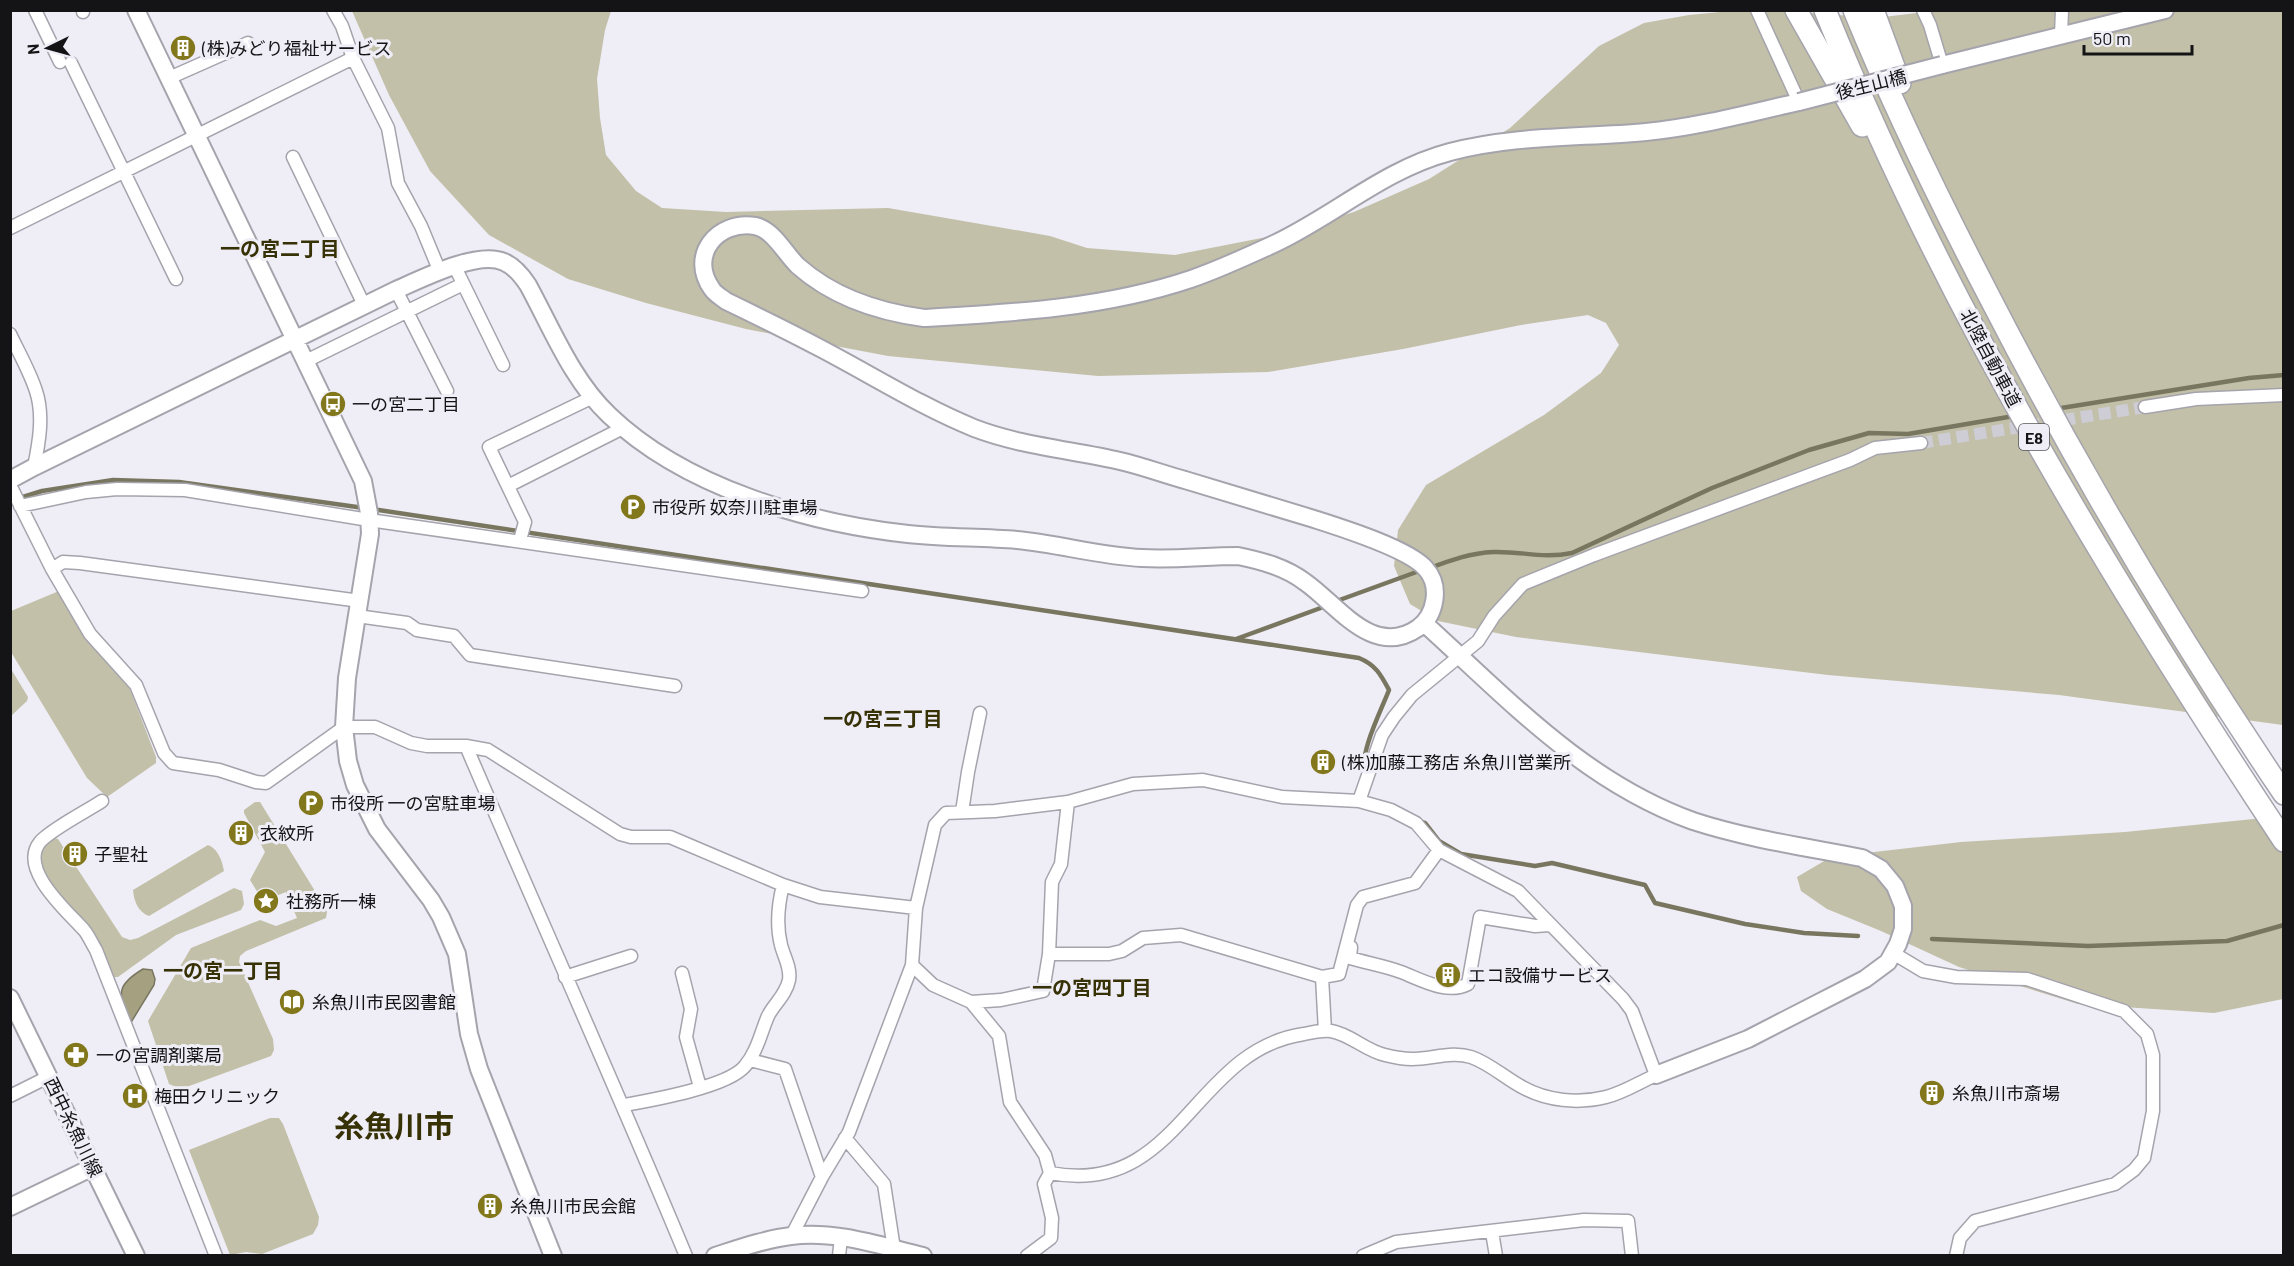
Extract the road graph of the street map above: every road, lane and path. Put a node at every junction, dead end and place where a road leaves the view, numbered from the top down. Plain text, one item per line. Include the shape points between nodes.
1 (35, 10) edge
2 (136, 10) edge
3 (333, 10) edge
4 (1757, 10) edge
5 (1796, 10) edge
6 (1825, 10) edge
7 (1854, 10) edge
8 (1873, 10) edge
9 (1923, 10) edge
10 (2062, 10) edge
11 (2165, 10) edge
12 (2061, 36) junction
13 (248, 43) dead end
14 (353, 58) junction
15 (1942, 65) junction
16 (169, 78) junction
17 (1799, 102) junction
18 (197, 137) junction
19 (293, 157) dead end
20 (124, 173) junction
21 (10, 228) edge
22 (1936, 254) junction
23 (448, 269) junction
24 (176, 279) dead end
25 (464, 284) junction
26 (396, 290) junction
27 (364, 305) junction
28 (407, 312) junction
29 (10, 334) edge
30 (295, 338) junction
31 (2014, 344) junction
32 (13, 348) edge
33 (306, 361) junction
34 (503, 365) dead end
35 (447, 391) dead end
36 (2283, 395) edge
37 (593, 397) junction
38 (2145, 407) tunnel mouth
39 (623, 428) junction
40 (1922, 443) tunnel mouth
41 (34, 467) junction
42 (10, 480) edge
43 (10, 485) edge
44 (507, 486) junction
45 (17, 505) edge
46 (369, 520) junction
47 (520, 540) junction
48 (52, 569) junction
49 (862, 591) dead end
50 (359, 608) junction
51 (1424, 623) junction
52 (1460, 656) junction
53 (675, 686) dead end
54 (980, 713) dead end
55 (344, 728) junction
56 (466, 746) junction
57 (2283, 794) edge
58 (102, 801) dead end
59 (1359, 801) junction
60 (1068, 802) junction
61 (962, 812) junction
62 (2283, 841) edge
63 (1439, 850) junction
64 (783, 885) junction
65 (916, 908) junction
66 (1550, 925) junction
67 (1348, 944) junction
68 (1893, 953) junction
69 (1049, 954) junction
70 (631, 956) dead end
71 (912, 965) junction
72 (682, 973) dead end
73 (565, 977) junction
74 (1322, 977) junction
75 (10, 998) edge
76 (971, 1002) junction
77 (1325, 1031) junction
78 (750, 1060) junction
79 (1656, 1075) junction
80 (50, 1076) junction
81 (700, 1087) junction
82 (10, 1096) edge
83 (624, 1105) junction
84 (845, 1138) junction
85 (93, 1167) junction
86 (1050, 1173) junction
87 (822, 1178) junction
88 (10, 1207) edge
89 (1492, 1232) junction
90 (792, 1235) junction
91 (841, 1238) junction
92 (894, 1249) junction
93 (1381, 1252) edge
94 (136, 1256) edge
95 (216, 1256) edge
96 (552, 1256) edge
97 (686, 1256) edge
98 (715, 1256) edge
99 (839, 1256) edge
100 (923, 1256) edge
101 (1027, 1256) edge
102 (1363, 1256) edge
103 (1496, 1256) edge
104 (1632, 1256) edge
105 (1956, 1256) edge

1 - 20 street
2 - 16 street
3 - 14 street
4 - 17 street
5 - 22 highway
6 - 22 highway, 北陸自動車道 / E8 via 1880,139
7 - 31 highway, 北陸自動車道 / E8 via 1922,161
8 - 31 highway via 1911,112
9 - 15 street
10 - 12 street
11 - 12 street, 後生山橋
12 - 15 street, 後生山橋
13 - 16 street
14 - 18 street
14 - 23 street via 388,128 398,183
15 - 17 street, 後生山橋, bridge
16 - 18 street
17 - 51 street, 後生山橋 via 1687,127 1508,141 1448,152 1395,173 1279,241 1222,267 1137,293 1041,310 924,318 906,315 862,303 822,283 798,266 758,226 728,227 708,247 703,261 704,276 712,291 923,405 975,428 1018,441 1134,465 1350,530 1415,560 1426,568 1435,591 1434,605
18 - 20 street
18 - 30 street
19 - 27 street
20 - 21 street
20 - 24 street
22 - 62 highway, 北陸自動車道 / E8 via 2103,558
23 - 25 street
23 - 26 street
23 - 37 street via 496,259 520,274
25 - 28 street
25 - 34 street
26 - 27 street
26 - 28 street
27 - 30 street
28 - 33 street
28 - 35 street
29 - 32 street
30 - 33 street
30 - 41 street
31 - 57 highway, 北陸自動車道 / E8 via 2129,550
32 - 41 street via 37,391 39,443
33 - 46 street via 363,482
36 - 38 street via 2196,399
37 - 39 street
37 - 44 street via 489,447
39 - 44 street
39 - 51 street via 686,470 760,500 817,517 905,534 1016,540 1143,558 1238,556 1264,562 1303,580 1361,629 1375,636 1402,636
40 - 52 street via 1875,448 1523,584 1478,641
41 - 42 street
43 - 45 street
44 - 47 street via 525,522
45 - 46 street via 86,492 146,488 185,490
45 - 48 street
46 - 47 street
46 - 50 street
47 - 49 street
48 - 50 street via 63,562 80,563
48 - 55 street via 90,634 136,685 156,738 173,763 266,783
50 - 53 street via 417,630 454,636 470,655
50 - 55 street via 347,678
51 - 52 street
52 - 59 street via 1412,695 1394,717 1382,735
52 - 68 street via 1581,762 1650,803 1733,832 1862,858 1881,869 1895,886 1903,906 1903,929
54 - 61 street
55 - 56 street via 375,727 427,746
55 - 96 street via 348,761 365,807 441,917 457,954 469,1034 479,1069
56 - 64 street via 488,750 620,834 670,837
56 - 73 street
58 - 95 street via 41,840 34,853 34,864 96,951
59 - 60 street via 1282,797 1203,780 1133,784
59 - 63 street via 1391,810 1416,823
60 - 61 street
60 - 69 street via 1061,864 1052,882
61 - 65 street via 946,813 934,825
63 - 66 street via 1518,891
63 - 67 street via 1415,883 1363,897 1357,905
64 - 65 street via 820,897
64 - 78 street via 778,929 789,980
65 - 71 street
66 - 67 street via 1480,917 1468,984 1458,989 1422,982 1350,958
66 - 79 street via 1632,1011
67 - 74 street via 1339,974
68 - 79 street via 1865,979 1748,1039
68 - 105 street via 1923,971 1956,977 2027,979 2124,1011 2147,1034 2153,1055 2153,1111 2144,1158 2134,1170 2115,1184 1976,1221 1960,1238
69 - 74 street via 1109,954 1143,938 1181,935
69 - 76 street via 1043,991
70 - 73 street
71 - 76 street via 933,985
71 - 84 street
72 - 81 street via 691,1009 686,1037
73 - 83 street
74 - 77 street
75 - 80 street, 西中糸魚川線
76 - 86 street via 999,1036 1010,1102 1045,1155
77 - 79 street via 1383,1055 1412,1059 1460,1055 1473,1058 1523,1088 1545,1097 1574,1101 1607,1097
77 - 86 street via 1287,1036 1232,1067 1160,1145 1137,1161 1099,1175 1071,1177
78 - 81 street via 735,1076
78 - 87 street via 785,1069
80 - 82 street
80 - 85 street, 西中糸魚川線
81 - 83 street
83 - 97 street
84 - 87 street
84 - 92 street via 884,1184
85 - 88 street
85 - 94 street, 西中糸魚川線
86 - 101 street via 1044,1184 1052,1238
87 - 90 street
89 - 93 street via 1395,1242
89 - 103 street
89 - 104 street via 1584,1220 1628,1221
90 - 91 street
90 - 98 street
91 - 92 street
91 - 99 street
92 - 100 street
93 - 102 street

